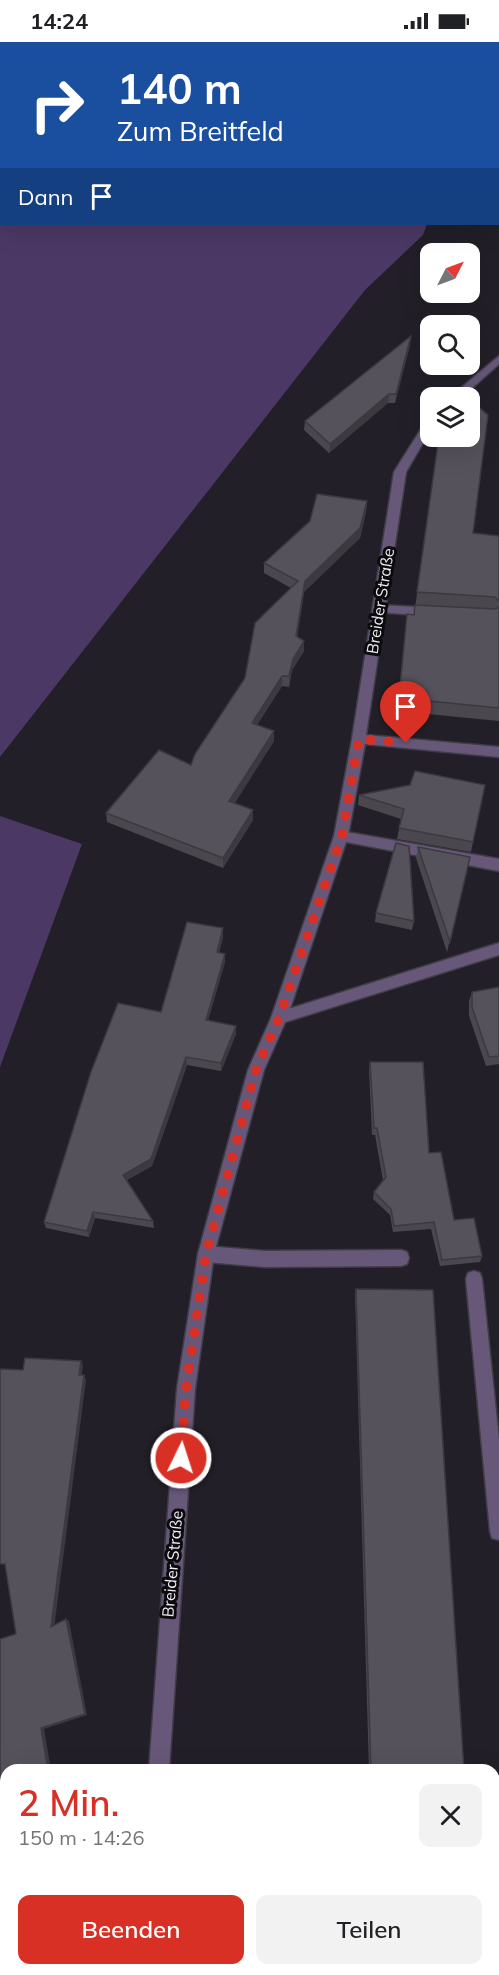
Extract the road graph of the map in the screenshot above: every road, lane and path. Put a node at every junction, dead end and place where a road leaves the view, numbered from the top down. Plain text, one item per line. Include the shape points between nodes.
1 (499, 359) edge
2 (467, 387) edge
3 (420, 439) edge
4 (379, 609) junction
5 (447, 613) edge
6 (359, 739) junction
7 (499, 752) edge
8 (342, 836) junction
9 (499, 865) edge
10 (499, 949) edge
11 (279, 1018) junction
12 (206, 1254) junction
13 (401, 1258) dead end
14 (474, 1279) dead end
15 (499, 1531) edge
16 (159, 1764) edge

1 - 2 street
3 - 4 street, Breider Straße via 400,472
4 - 5 street
4 - 6 street, Breider Straße
6 - 7 street
6 - 8 street, Breider Straße
8 - 9 street
8 - 11 street, Breider Straße
10 - 11 street
11 - 12 street, Breider Straße via 256,1070
12 - 13 street via 265,1259
12 - 16 street, Breider Straße via 186,1389
14 - 15 street

